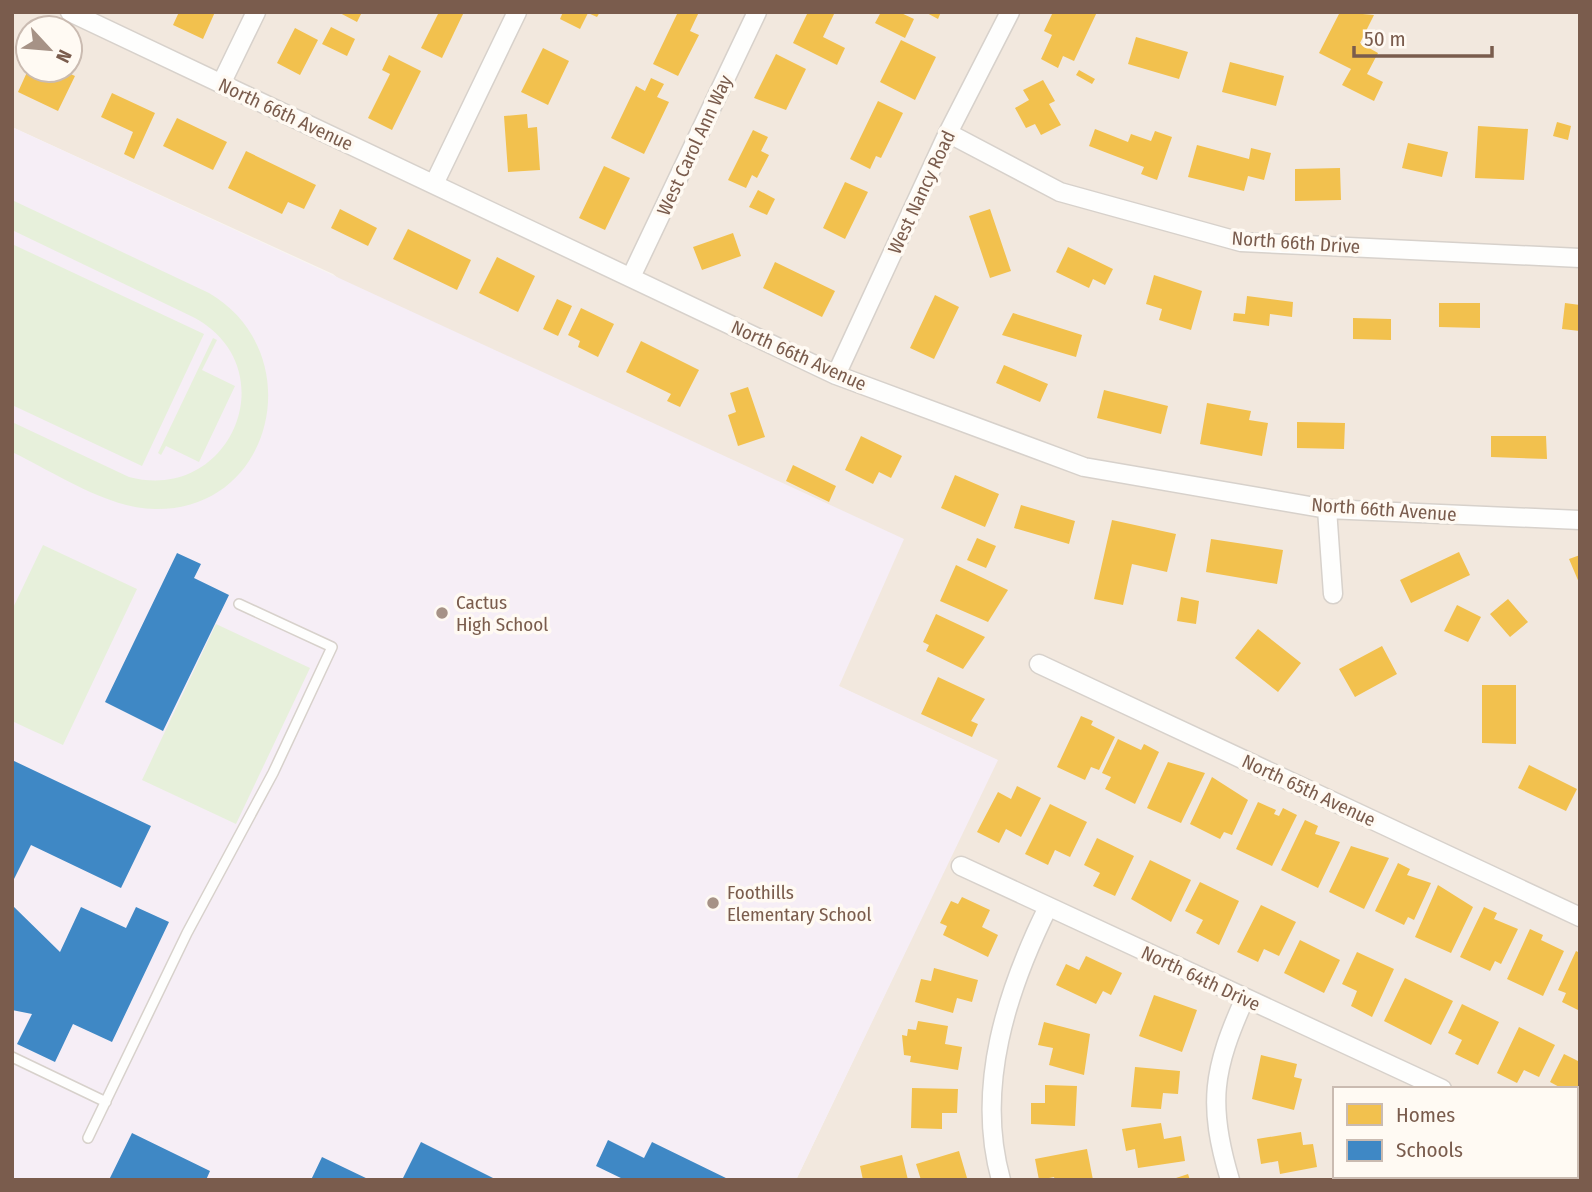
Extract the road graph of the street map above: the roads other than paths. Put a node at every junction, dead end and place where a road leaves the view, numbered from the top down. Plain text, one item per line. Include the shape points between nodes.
1 (70, 12) edge
2 (256, 12) edge
3 (517, 12) edge
4 (757, 12) edge
5 (1010, 12) edge
6 (221, 83) junction
7 (948, 133) junction
8 (434, 184) junction
9 (1580, 258) edge
10 (631, 277) junction
11 (836, 375) junction
12 (1328, 509) junction
13 (1580, 520) edge
14 (1333, 594) dead end
15 (239, 604) dead end
16 (1039, 664) dead end
17 (961, 866) dead end
18 (1048, 907) junction
19 (1580, 917) edge
20 (1245, 998) junction
21 (12, 1057) edge
22 (1437, 1087) edge
23 (106, 1102) junction
24 (88, 1138) dead end
25 (1001, 1180) edge
26 (1230, 1180) edge

1 - 6 street, North 66th Avenue
2 - 6 street
3 - 8 street
4 - 10 street, West Carol Ann Way
5 - 7 street, West Nancy Road
6 - 8 street, North 66th Avenue
7 - 9 street, North 66th Drive via 1060,192 1241,242
7 - 11 street, West Nancy Road
8 - 10 street, North 66th Avenue
10 - 11 street, North 66th Avenue
11 - 12 street, North 66th Avenue via 1084,467
12 - 13 street, North 66th Avenue
12 - 14 street
15 - 23 lane via 332,647
16 - 19 street, North 65th Avenue
17 - 18 street, North 64th Drive
18 - 20 street, North 64th Drive
18 - 25 street via 1012,987 999,1033 993,1116
20 - 22 street, North 64th Drive
20 - 26 street via 1219,1062 1214,1094
21 - 23 lane
23 - 24 lane

